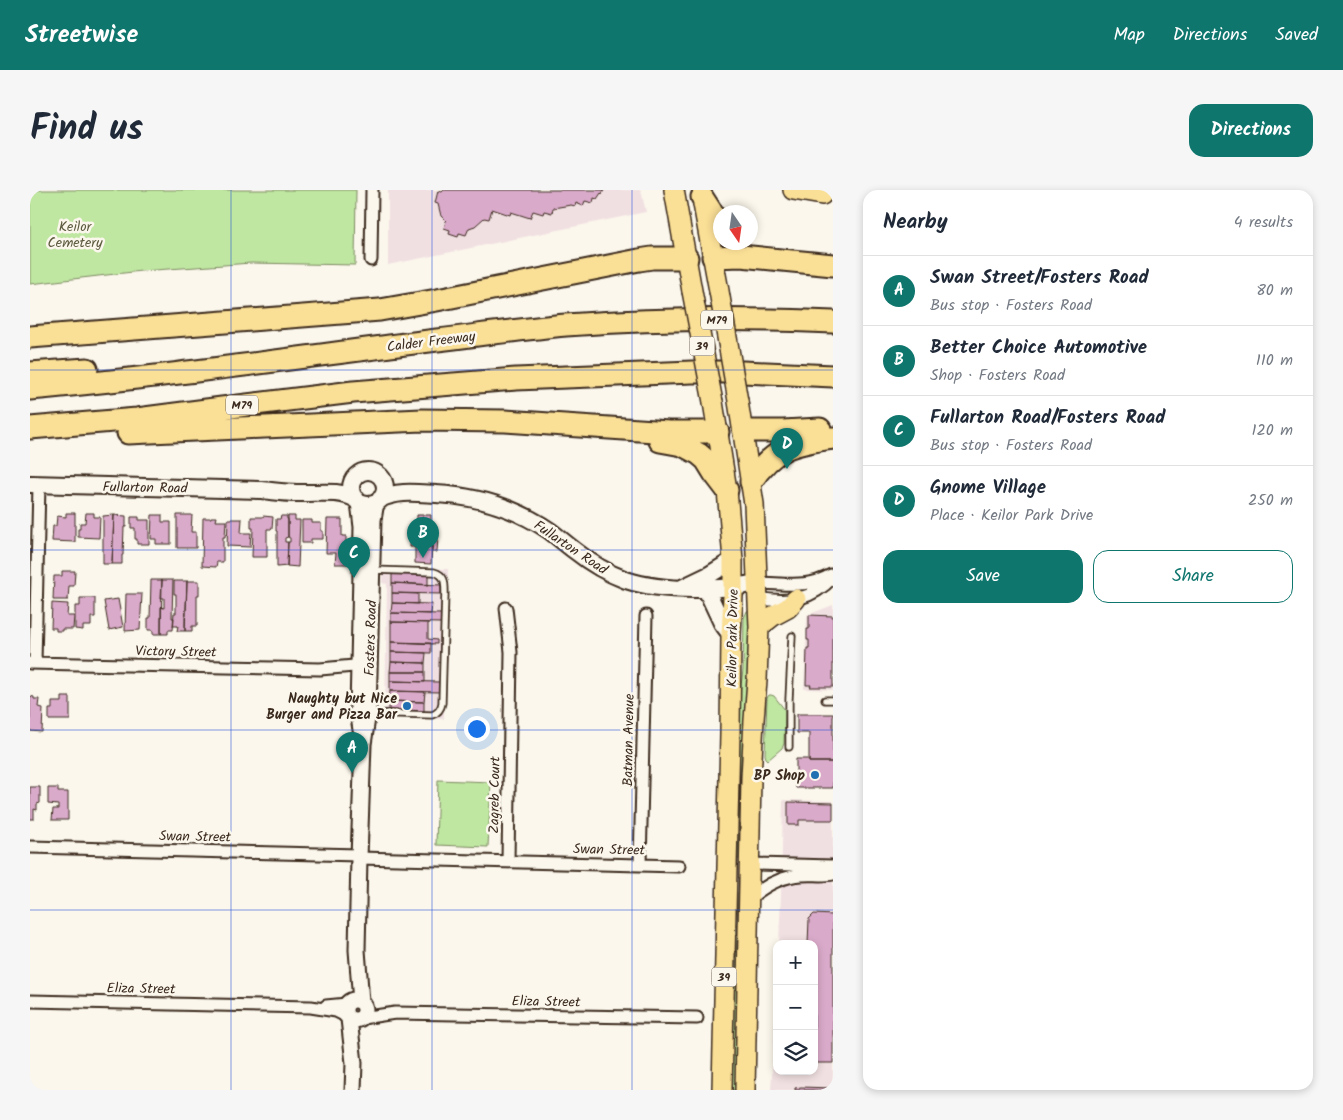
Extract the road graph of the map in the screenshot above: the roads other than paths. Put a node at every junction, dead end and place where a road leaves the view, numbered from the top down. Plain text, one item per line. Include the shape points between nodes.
1 (372, 190) edge
2 (674, 190) edge
3 (793, 190) edge
4 (704, 192) edge
5 (820, 195) edge
6 (713, 216) edge
7 (758, 250) edge
8 (713, 257) junction
9 (687, 258) junction
10 (371, 260) dead end
11 (826, 264) edge
12 (833, 322) edge
13 (565, 326) junction
14 (30, 337) edge
15 (30, 373) edge
16 (833, 376) edge
17 (30, 389) edge
18 (564, 425) junction
19 (30, 428) edge
20 (833, 428) edge
21 (744, 431) junction
22 (718, 432) junction
23 (30, 434) edge
24 (833, 438) edge
25 (358, 474) junction
26 (381, 476) junction
27 (751, 482) junction
28 (35, 484) edge
29 (261, 490) junction
30 (727, 490) junction
31 (424, 493) junction
32 (358, 501) junction
33 (379, 501) junction
34 (733, 560) junction
35 (367, 570) junction
36 (833, 576) edge
37 (680, 589) junction
38 (723, 590) junction
39 (758, 590) junction
40 (796, 599) junction
41 (506, 608) dead end
42 (646, 616) dead end
43 (759, 627) junction
44 (731, 636) junction
45 (792, 636) dead end
46 (33, 663) edge
47 (362, 670) junction
48 (825, 700) dead end
49 (833, 700) edge
50 (368, 713) junction
51 (363, 744) junction
52 (789, 747) dead end
53 (30, 847) edge
54 (359, 857) junction
55 (508, 862) junction
56 (727, 864) junction
57 (750, 864) junction
58 (640, 865) junction
59 (679, 866) dead end
60 (833, 866) edge
61 (833, 874) edge
62 (750, 899) junction
63 (30, 1001) edge
64 (355, 1011) junction
65 (697, 1018) dead end
66 (353, 1090) edge
67 (722, 1090) edge
68 (745, 1090) edge

1 - 10 street
2 - 9 main road, Keilor Park Drive / 39
3 - 5 main road
4 - 6 highway
4 - 8 main road, Keilor Park Drive / 39
7 - 11 highway
8 - 9 main road
8 - 11 highway via 741,256
8 - 21 main road, Keilor Park Drive / 39, bridge
9 - 14 highway via 639,260 380,310
9 - 22 main road, Keilor Park Drive / 39, bridge
12 - 13 highway, Calder Freeway / M79 via 725,320
13 - 15 highway via 477,328 146,364
13 - 17 highway, Calder Freeway / M79
16 - 19 highway, M79 via 692,372 516,378 343,393 128,420
18 - 22 highway
18 - 23 highway via 414,420
18 - 30 highway via 682,445 706,460
20 - 21 highway
21 - 22 main road
21 - 27 main road, Keilor Park Drive / 39
22 - 30 main road, Keilor Park Drive / 39
24 - 27 highway via 786,448 768,460
25 - 26 main road via 372,471
25 - 29 main road, Fullarton Road via 329,483 302,482
25 - 32 main road via 351,489
26 - 31 main road, Fullarton Road
26 - 33 main road via 385,491
27 - 39 main road, Keilor Park Drive / 39
28 - 29 main road, Fullarton Road
28 - 46 street
29 - 32 main road, Fullarton Road via 339,493
30 - 34 main road, Keilor Park Drive / 39
31 - 33 main road, Fullarton Road via 398,493
31 - 37 main road, Fullarton Road via 461,496 499,505 539,524 610,573 642,585
32 - 33 main road via 368,504
32 - 35 street, Fosters Road
33 - 35 street, Fosters Road via 374,508
34 - 37 main road
34 - 38 main road, Keilor Park Drive / 39
35 - 47 street, Fosters Road
35 - 50 lane via 434,572 444,579 445,592 442,703 438,712 432,715
36 - 39 street via 815,582
36 - 40 street via 821,589
37 - 38 main road, Fullarton Road
38 - 39 main road, Fullarton Road
38 - 44 main road, Keilor Park Drive / 39
38 - 44 main road via 722,623
39 - 40 street via 778,601
39 - 43 main road, Keilor Park Drive / 39
40 - 43 main road
41 - 55 street, Zagreb Court via 511,652
42 - 58 street, Batman Avenue
43 - 57 main road, Keilor Park Drive / 39
44 - 56 main road, Keilor Park Drive / 39
45 - 52 lane
46 - 47 street, Victory Street via 320,669 347,674
47 - 50 street, Fosters Road
47 - 51 street, Fosters Road via 358,710
48 - 49 lane
50 - 51 street, Fosters Road
51 - 54 street, Fosters Road
53 - 54 street, Swan Street
54 - 55 street, Swan Street
54 - 64 street, Fosters Road
55 - 58 street, Swan Street
56 - 57 main road
56 - 67 main road, Keilor Park Drive / 39
57 - 60 street
57 - 62 main road, Keilor Park Drive / 39
58 - 59 street, Swan Street
61 - 62 street via 785,878 766,886
62 - 68 main road, Keilor Park Drive / 39
63 - 64 street, Eliza Street via 311,1007
64 - 65 street, Eliza Street
64 - 66 street, Fosters Road via 358,1046

